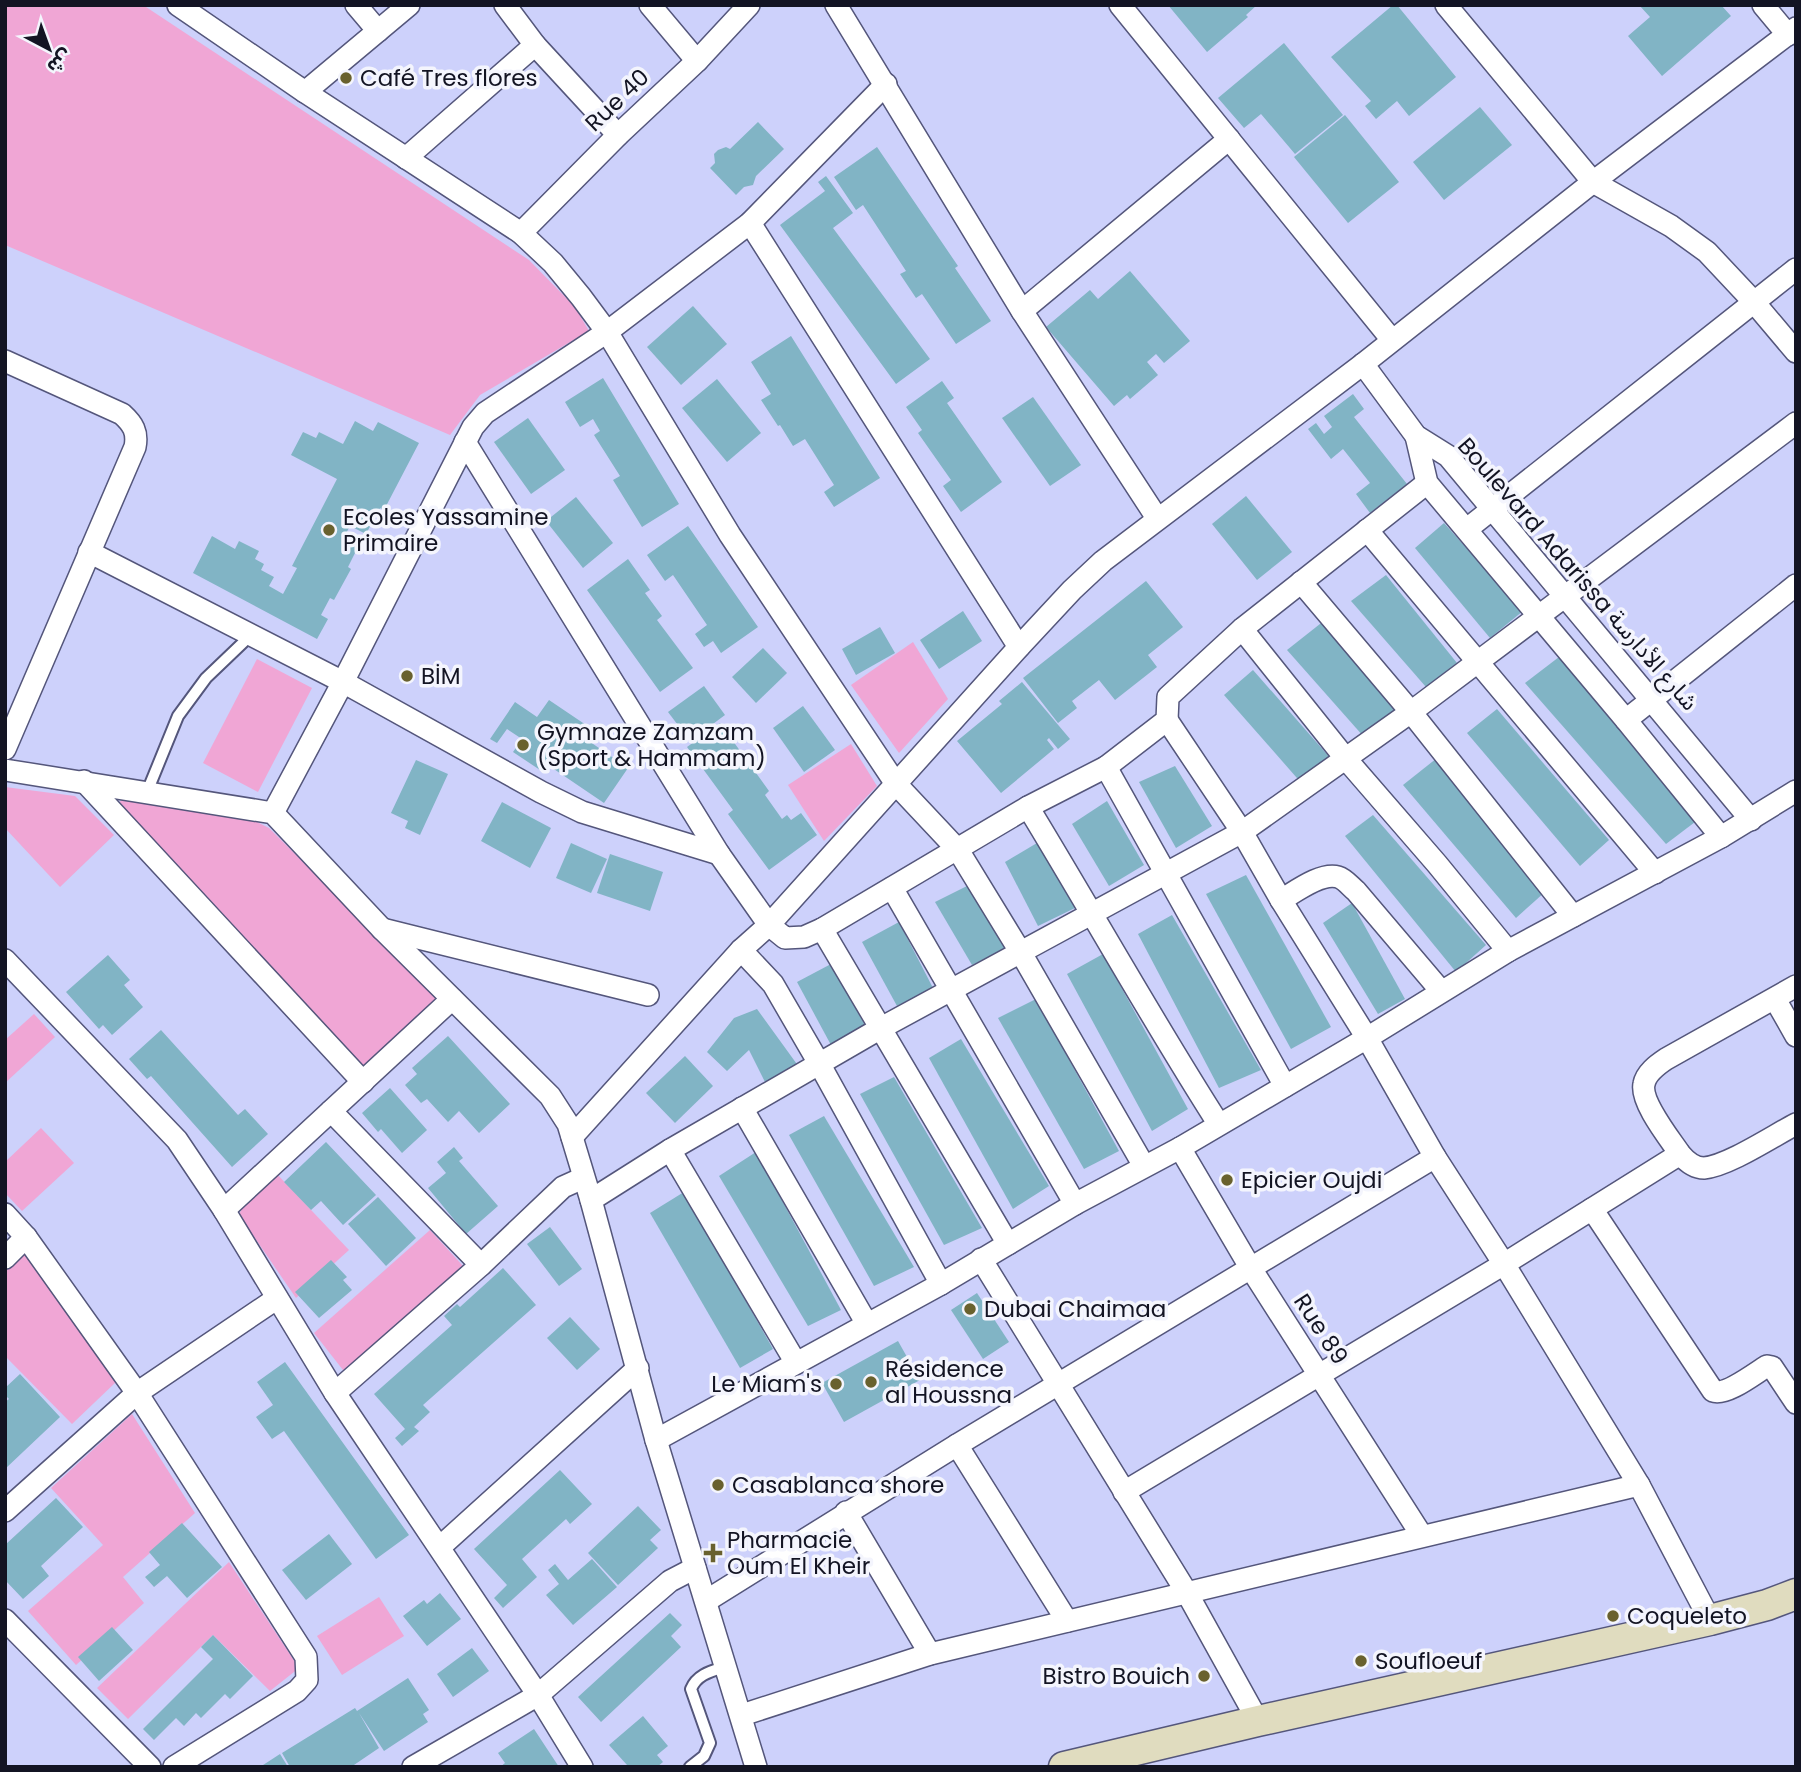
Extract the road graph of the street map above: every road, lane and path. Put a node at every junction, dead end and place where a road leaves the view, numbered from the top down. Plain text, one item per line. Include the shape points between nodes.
1 (177, 5) edge
2 (356, 5) edge
3 (409, 5) edge
4 (505, 5) edge
5 (650, 5) edge
6 (749, 5) edge
7 (835, 5) edge
8 (1119, 5) edge
9 (1446, 5) edge
10 (1763, 5) edge
11 (378, 31) junction
12 (1792, 32) edge
13 (535, 46) junction
14 (697, 61) junction
15 (886, 84) junction
16 (305, 92) junction
17 (618, 135) junction
18 (1229, 138) junction
19 (406, 158) junction
20 (1593, 182) junction
21 (750, 223) junction
22 (521, 233) junction
23 (1796, 270) edge
24 (1753, 301) junction
25 (1022, 312) junction
26 (607, 332) junction
27 (1392, 340) junction
28 (1796, 352) edge
29 (5, 361) edge
30 (1363, 363) junction
31 (1796, 423) edge
32 (1416, 436) junction
33 (464, 442) junction
34 (1427, 483) junction
35 (1492, 508) junction
36 (1157, 518) junction
37 (1466, 529) junction
38 (1367, 530) junction
39 (89, 552) junction
40 (1301, 582) junction
41 (1796, 585) edge
42 (1563, 596) junction
43 (1539, 615) junction
44 (1242, 629) junction
45 (251, 635) junction
46 (1019, 647) junction
47 (1478, 661) junction
48 (343, 682) junction
49 (1651, 699) junction
50 (1410, 712) junction
51 (1167, 720) junction
52 (1626, 720) junction
53 (5, 749) edge
54 (1346, 759) junction
55 (1106, 767) junction
56 (5, 770) edge
57 (84, 781) junction
58 (897, 784) junction
59 (1796, 791) edge
60 (148, 792) junction
61 (1028, 807) junction
62 (273, 813) junction
63 (1751, 820) junction
64 (1242, 832) junction
65 (1721, 837) junction
66 (958, 850) junction
67 (719, 854) junction
68 (1164, 873) junction
69 (1655, 873) junction
70 (892, 888) junction
71 (1281, 900) junction
72 (1092, 912) junction
73 (1573, 916) junction
74 (769, 925) junction
75 (382, 929) junction
76 (822, 929) junction
77 (741, 950) junction
78 (1508, 951) junction
79 (1021, 953) junction
80 (5, 960) edge
81 (1796, 986) edge
82 (951, 991) junction
83 (1441, 991) junction
84 (648, 995) dead end
85 (452, 999) junction
86 (1775, 999) junction
87 (881, 1028) junction
88 (1796, 1036) edge
89 (1367, 1038) junction
90 (820, 1065) junction
91 (363, 1082) junction
92 (1285, 1086) junction
93 (742, 1108) junction
94 (331, 1111) junction
95 (1218, 1123) junction
96 (1796, 1124) edge
97 (572, 1137) junction
98 (1180, 1147) junction
99 (670, 1150) junction
100 (1680, 1154) junction
101 (1435, 1157) junction
102 (1144, 1166) junction
103 (583, 1178) junction
104 (591, 1200) junction
105 (1075, 1204) junction
106 (1592, 1209) junction
107 (224, 1210) junction
108 (5, 1214) edge
109 (26, 1237) junction
110 (1008, 1244) junction
111 (5, 1258) edge
112 (981, 1259) junction
113 (1504, 1264) junction
114 (481, 1265) junction
115 (1250, 1267) junction
116 (942, 1284) junction
117 (276, 1299) junction
118 (867, 1324) junction
119 (796, 1363) junction
120 (638, 1368) junction
121 (1319, 1375) junction
122 (1057, 1384) junction
123 (335, 1392) junction
124 (137, 1393) junction
125 (1796, 1402) edge
126 (656, 1440) junction
127 (957, 1444) junction
128 (1639, 1485) junction
129 (1124, 1492) junction
130 (5, 1511) edge
131 (846, 1512) junction
132 (1422, 1536) junction
133 (440, 1547) junction
134 (695, 1568) junction
135 (1187, 1593) junction
136 (1796, 1594) edge
137 (706, 1601) junction
138 (5, 1620) edge
139 (1710, 1620) junction
140 (1067, 1621) junction
141 (930, 1654) junction
142 (727, 1667) junction
143 (538, 1695) junction
144 (742, 1715) junction
145 (1258, 1721) junction
146 (150, 1767) edge
147 (174, 1767) edge
148 (413, 1767) edge
149 (582, 1767) edge
150 (690, 1767) edge
151 (756, 1767) edge
152 (1064, 1767) edge

1 - 16 street
2 - 11 street
3 - 11 street
4 - 13 street
5 - 14 street
6 - 14 street, Rue 40
7 - 15 street
8 - 18 street
9 - 20 street
10 - 12 street
11 - 16 street
12 - 20 street
13 - 17 street
13 - 19 street
14 - 17 street, Rue 40
15 - 21 street
15 - 25 street
16 - 19 street
17 - 22 street, Rue 40
18 - 25 street
18 - 27 street
19 - 22 street
20 - 24 street via 1671,226 1707,253
20 - 27 street
21 - 26 street
21 - 46 street
22 - 26 street via 553,263
23 - 24 street
24 - 28 street
24 - 35 street
25 - 36 street
26 - 33 street via 485,413
26 - 58 street via 730,535
27 - 30 street
29 - 39 street via 122,414 135,428 135,447
30 - 32 street
30 - 36 street
31 - 42 street
32 - 34 street, Boulevard Adarissa شارع الأدارسة
32 - 35 street, Boulevard Adarissa شارع الأدارسة via 1448,456
33 - 48 street
33 - 67 street
34 - 37 street, Boulevard Adarissa شارع الأدارسة
34 - 38 street
35 - 37 street
35 - 42 street, Boulevard Adarissa شارع الأدارسة
36 - 46 street via 1103,561
37 - 43 street, Boulevard Adarissa شارع الأدارسة
38 - 40 street
38 - 47 street
39 - 45 street
39 - 53 street
40 - 44 street
40 - 50 street
41 - 49 street
42 - 43 street
42 - 49 street, Boulevard Adarissa شارع الأدارسة
43 - 47 street
43 - 52 street, Boulevard Adarissa شارع الأدارسة
44 - 51 street via 1168,697
44 - 54 street
45 - 48 street
45 - 60 lane via 206,677 178,716
46 - 58 street
47 - 50 street
47 - 69 street
48 - 62 street
48 - 67 street via 582,812
49 - 52 street
49 - 63 street, Boulevard Adarissa شارع الأدارسة
50 - 54 street
50 - 73 street
51 - 55 street
51 - 64 street
52 - 65 street, Boulevard Adarissa شارع الأدارسة
54 - 64 street
54 - 78 street
55 - 61 street
55 - 68 street
56 - 57 street
57 - 60 street
57 - 91 street
58 - 66 street
58 - 74 street
59 - 63 street
60 - 62 street
61 - 66 street
61 - 72 street
62 - 75 street
63 - 65 street
64 - 68 street
64 - 71 street
65 - 69 street
66 - 70 street
66 - 79 street
67 - 74 street
68 - 72 street
68 - 92 street
69 - 73 street
70 - 76 street
70 - 82 street
71 - 83 street via 1320,879 1342,880
71 - 89 street
72 - 79 street
72 - 95 street
73 - 78 street
74 - 76 street via 785,938 804,937
74 - 77 street
75 - 84 street
75 - 85 street
76 - 87 street
77 - 90 street via 772,984
77 - 97 street
78 - 83 street
79 - 82 street
79 - 102 street
80 - 107 street via 177,1140
81 - 86 street
82 - 87 street
82 - 105 street
83 - 89 street
85 - 91 street
85 - 97 street via 550,1096
86 - 88 street
86 - 100 street via 1650,1072 1643,1084 1644,1099
87 - 90 street
87 - 110 street
89 - 92 street
89 - 101 street
90 - 93 street
90 - 116 street
91 - 94 street
92 - 95 street
93 - 99 street
93 - 118 street
94 - 107 street
94 - 114 street
95 - 98 street
96 - 100 street via 1704,1168
97 - 103 street
98 - 102 street
98 - 115 street, Rue 89
99 - 104 street
99 - 119 street
100 - 106 street
101 - 113 street
101 - 115 street
102 - 105 street
103 - 104 street
103 - 114 street via 563,1187
104 - 120 street
105 - 110 street
106 - 113 street
106 - 125 street via 1713,1391 1726,1391 1767,1366
107 - 117 street
108 - 109 street
109 - 111 street
109 - 124 street
110 - 112 street
112 - 116 street
112 - 122 street
113 - 121 street
113 - 128 street
114 - 123 street
115 - 121 street, Rue 89
115 - 122 street
116 - 118 street
117 - 123 street
117 - 124 street
118 - 119 street
119 - 126 street
120 - 126 street
120 - 133 street
121 - 129 street
121 - 132 street, Rue 89
122 - 127 street
122 - 129 street
123 - 133 street
124 - 130 street
124 - 147 street via 289,1628 308,1669 307,1680 297,1691
126 - 134 street
127 - 131 street
127 - 140 street
128 - 132 street
128 - 139 street
129 - 135 street
131 - 137 street
131 - 141 street
132 - 135 street
133 - 143 street
134 - 137 street
134 - 143 street via 670,1581
135 - 140 street
135 - 145 street
136 - 139 street
137 - 142 street
138 - 146 street
139 - 145 street
140 - 141 street
141 - 144 street
142 - 144 street
142 - 150 lane via 707,1673 691,1689 710,1744
143 - 148 street
143 - 149 street
144 - 151 street
145 - 152 street

